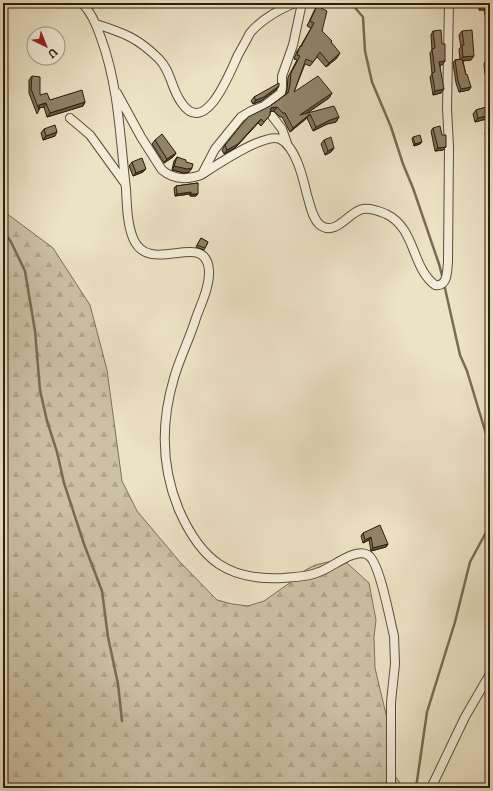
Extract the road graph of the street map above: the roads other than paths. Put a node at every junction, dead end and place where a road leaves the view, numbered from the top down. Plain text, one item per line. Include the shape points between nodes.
1 (82, 3) edge
2 (295, 3) edge
3 (302, 3) edge
4 (449, 3) edge
5 (96, 24) junction
6 (115, 91) junction
7 (272, 116) edge
8 (70, 118) dead end
9 (288, 146) junction
10 (201, 175) junction
11 (125, 183) junction
12 (490, 674) edge
13 (391, 788) edge
14 (431, 788) edge

1 - 5 street
2 - 5 street via 268,16 256,26 214,101 208,109 198,113 183,106 160,59 124,33
3 - 10 street via 293,45 282,76 281,93 264,106 241,117 215,149
4 - 9 street via 448,262 447,276 441,285 435,285 428,279 406,233 386,214 363,209 334,227 320,225 311,208 298,164
5 - 6 street via 109,60
6 - 10 street via 162,170 181,178
6 - 11 street
7 - 9 street via 282,129
8 - 11 street via 93,139
9 - 10 street via 275,137 271,138 240,151
11 - 13 street via 128,223 139,248 154,255 198,253 207,262 209,271 203,298 174,379 164,431 167,468 179,510 194,536 212,559 233,573 276,579 321,572 360,553 373,560 379,575 394,641
12 - 14 street via 468,711

